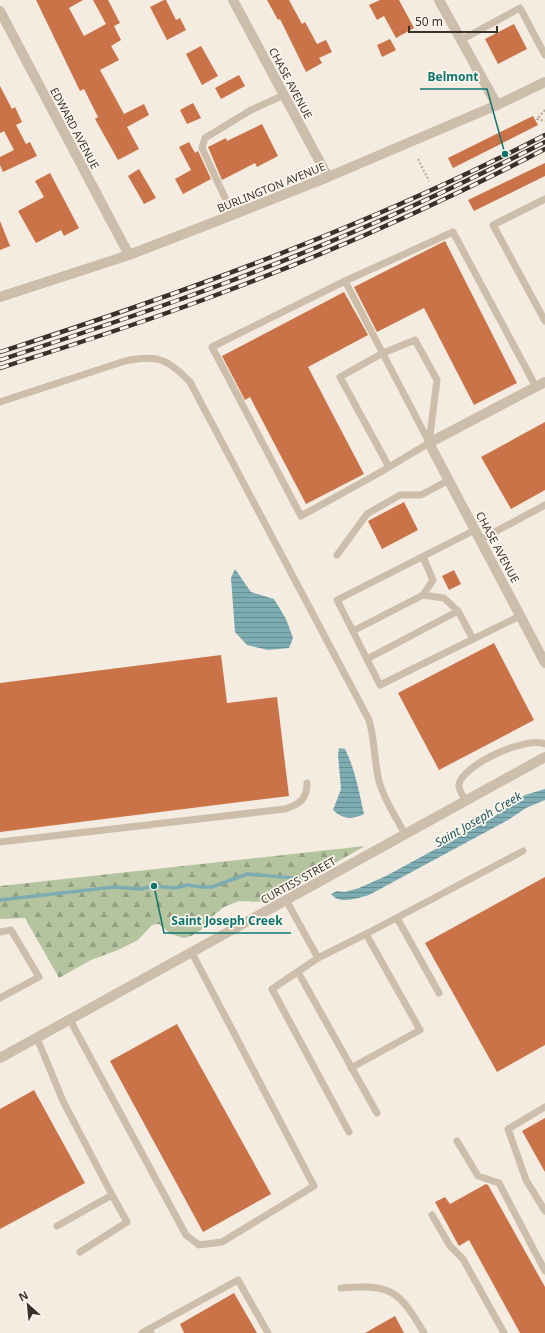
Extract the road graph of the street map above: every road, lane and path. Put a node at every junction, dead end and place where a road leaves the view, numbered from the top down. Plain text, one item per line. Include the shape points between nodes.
1 (233, 0) edge
2 (439, 0) edge
3 (0, 11) edge
4 (461, 40) junction
5 (545, 55) edge
6 (545, 82) edge
7 (284, 95) junction
8 (497, 105) junction
9 (545, 110) edge
10 (545, 121) edge
11 (418, 159) dead end
12 (328, 177) junction
13 (429, 181) dead end
14 (545, 198) edge
15 (233, 215) junction
16 (129, 255) junction
17 (345, 280) junction
18 (0, 297) edge
19 (545, 321) edge
20 (383, 353) junction
21 (545, 382) edge
22 (536, 387) junction
23 (0, 402) edge
24 (429, 443) junction
25 (389, 467) junction
26 (449, 480) junction
27 (545, 505) edge
28 (475, 530) junction
29 (480, 540) junction
30 (337, 555) dead end
31 (423, 557) junction
32 (423, 595) junction
33 (458, 611) junction
34 (520, 616) junction
35 (353, 631) junction
36 (473, 639) junction
37 (367, 659) junction
38 (545, 663) edge
39 (545, 744) edge
40 (545, 757) edge
41 (307, 783) dead end
42 (466, 801) junction
43 (405, 834) junction
44 (0, 842) edge
45 (523, 851) dead end
46 (286, 900) junction
47 (397, 918) junction
48 (0, 932) edge
49 (366, 934) junction
50 (192, 953) junction
51 (318, 958) junction
52 (298, 972) junction
53 (439, 993) dead end
54 (0, 998) edge
55 (70, 1020) junction
56 (37, 1038) junction
57 (0, 1058) edge
58 (352, 1068) junction
59 (545, 1107) edge
60 (377, 1113) dead end
61 (349, 1132) dead end
62 (457, 1141) dead end
63 (112, 1195) junction
64 (545, 1211) edge
65 (432, 1215) dead end
66 (57, 1226) dead end
67 (80, 1252) dead end
68 (545, 1271) edge
69 (341, 1288) dead end
70 (150, 1331) edge
71 (142, 1333) edge
72 (268, 1333) edge
73 (424, 1333) edge
74 (504, 1333) edge

1 - 7 street, CHASE AVENUE
2 - 4 street
3 - 16 street, EDWARD AVENUE
4 - 5 lane via 520,8
4 - 8 street
6 - 8 street, BURLINGTON AVENUE
7 - 12 street, CHASE AVENUE
7 - 15 lane via 251,110 205,138 202,148
8 - 12 street, BURLINGTON AVENUE
9 - 10 path via 537,120
11 - 13 path
12 - 15 street, BURLINGTON AVENUE
14 - 19 lane via 493,226
15 - 16 street, BURLINGTON AVENUE
16 - 18 street, BURLINGTON AVENUE
17 - 20 lane
17 - 22 lane via 453,232
17 - 25 lane via 212,347 301,516
20 - 24 lane
20 - 24 lane via 415,340 437,380
20 - 25 lane via 340,377
21 - 22 street
22 - 24 street
23 - 43 lane via 118,363 145,357 160,360 177,369 190,382 369,720 379,781 386,800
24 - 25 lane
24 - 26 street, CHASE AVENUE
26 - 28 street, CHASE AVENUE
26 - 30 lane via 421,495 400,495 367,514
27 - 29 lane
28 - 29 street, CHASE AVENUE
28 - 31 lane
29 - 34 street, CHASE AVENUE
31 - 32 lane via 433,580
31 - 35 lane via 337,600
32 - 33 lane via 444,598
32 - 35 lane
33 - 36 lane
33 - 37 lane
34 - 36 lane
34 - 38 street, CHASE AVENUE
35 - 37 lane
36 - 37 lane via 380,684
39 - 42 lane via 536,742 518,745 476,766 459,783
40 - 42 street, CURTISS STREET
41 - 44 lane via 303,799 297,805 285,809
42 - 43 street, CURTISS STREET
43 - 46 street, CURTISS STREET
45 - 47 lane
46 - 50 street, CURTISS STREET
46 - 51 lane
47 - 49 lane
47 - 53 lane
48 - 54 lane via 11,930 39,977
49 - 51 lane
49 - 58 lane via 420,1030
50 - 55 street, CURTISS STREET
50 - 55 lane via 314,1186 222,1242 199,1245 186,1235
51 - 52 lane
52 - 58 lane
52 - 61 lane via 272,989
55 - 56 street, CURTISS STREET
56 - 57 street, CURTISS STREET
56 - 63 lane via 63,1101
58 - 60 lane
59 - 64 lane via 508,1129 526,1180
62 - 68 lane via 478,1176 499,1183
63 - 66 lane
63 - 67 lane via 127,1222
65 - 74 lane via 450,1246 463,1259
69 - 73 lane via 382,1287 398,1296
70 - 71 lane
70 - 72 lane via 238,1280

